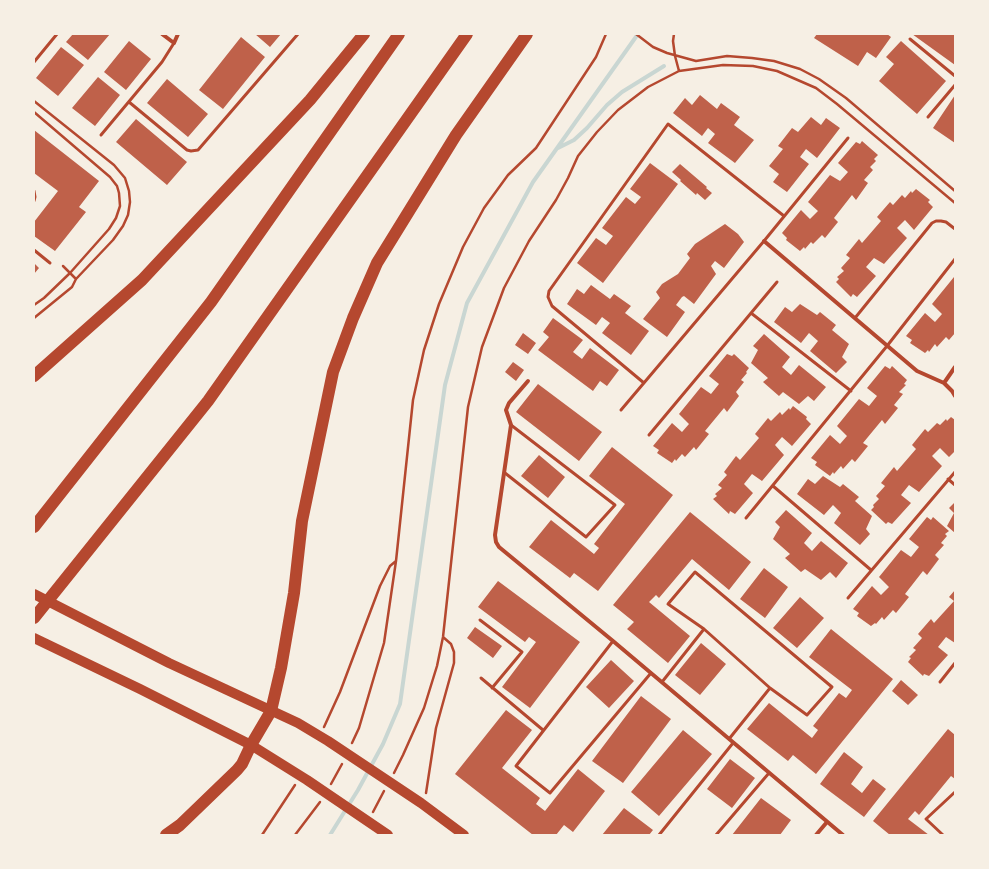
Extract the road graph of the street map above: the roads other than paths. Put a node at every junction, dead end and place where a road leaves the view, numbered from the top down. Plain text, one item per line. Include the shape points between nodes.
1 (56, 34) edge
2 (162, 34) edge
3 (178, 34) edge
4 (298, 34) edge
5 (364, 34) edge
6 (399, 34) edge
7 (467, 34) edge
8 (527, 34) edge
9 (910, 39) dead end
10 (174, 43) junction
11 (34, 62) edge
12 (955, 76) edge
13 (955, 85) edge
14 (129, 102) junction
15 (928, 117) dead end
16 (100, 135) dead end
17 (848, 138) dead end
18 (34, 191) edge
19 (34, 201) edge
20 (784, 216) junction
21 (955, 229) edge
22 (764, 241) junction
23 (34, 250) edge
24 (955, 259) edge
25 (50, 263) dead end
26 (777, 282) dead end
27 (751, 313) junction
28 (855, 318) junction
29 (888, 346) junction
30 (955, 367) edge
31 (34, 376) edge
32 (528, 381) dead end
33 (644, 383) junction
34 (944, 383) junction
35 (954, 389) edge
36 (851, 391) junction
37 (955, 396) edge
38 (621, 410) dead end
39 (511, 425) junction
40 (649, 435) dead end
41 (955, 472) edge
42 (505, 473) junction
43 (948, 479) junction
44 (955, 485) edge
45 (773, 486) junction
46 (746, 518) dead end
47 (34, 527) edge
48 (871, 570) junction
49 (34, 594) edge
50 (848, 598) dead end
51 (34, 618) edge
52 (480, 620) dead end
53 (704, 629) junction
54 (34, 638) edge
55 (613, 641) junction
56 (955, 663) edge
57 (651, 673) junction
58 (481, 678) dead end
59 (662, 682) junction
60 (940, 682) dead end
61 (492, 688) junction
62 (770, 688) junction
63 (271, 711) junction
64 (543, 730) junction
65 (729, 739) junction
66 (733, 742) junction
67 (251, 746) junction
68 (769, 773) junction
69 (955, 792) edge
70 (827, 822) junction
71 (166, 835) edge
72 (388, 835) edge
73 (464, 835) edge
74 (660, 835) edge
75 (716, 835) edge
76 (816, 835) edge
77 (843, 835) edge
78 (943, 835) edge

1 - 11 lane
2 - 10 street
3 - 10 street
4 - 14 lane via 195,151 187,150
5 - 31 highway via 310,100 142,280
6 - 47 highway via 211,302
7 - 51 highway via 208,401
8 - 63 highway via 456,135 377,263 333,372 302,521 294,593
9 - 12 lane
10 - 14 lane
13 - 15 lane
14 - 16 lane
17 - 20 lane
18 - 19 lane
20 - 22 lane
20 - 33 lane via 668,124 549,291 548,297 552,306
21 - 28 lane via 946,222 932,223
22 - 28 street
22 - 33 lane
23 - 25 lane
24 - 29 lane
26 - 27 lane
27 - 36 lane
27 - 40 lane
28 - 29 street
29 - 34 street via 917,371
29 - 36 lane
30 - 34 street
32 - 39 street via 506,410
33 - 38 lane
34 - 35 street
35 - 37 street
36 - 45 lane
39 - 42 street
39 - 42 lane via 615,505 586,537
41 - 43 lane
42 - 55 street via 495,535 499,547
43 - 44 lane
43 - 48 lane
45 - 46 lane
45 - 48 lane
48 - 50 lane
49 - 63 main road
52 - 61 lane via 522,652
53 - 59 lane
53 - 62 lane
53 - 62 lane via 668,604 696,572 832,687 807,715
54 - 67 main road
55 - 57 street
55 - 64 lane
56 - 60 lane
57 - 59 street
57 - 64 lane via 550,793 516,766
58 - 61 lane
59 - 65 street
61 - 64 lane
62 - 65 lane
63 - 67 highway
63 - 73 main road via 324,739 417,800
65 - 66 street
66 - 68 street
66 - 74 lane
67 - 71 highway via 237,770
67 - 72 main road
68 - 70 street
68 - 75 lane
69 - 78 lane via 926,819
70 - 76 street
70 - 77 street

